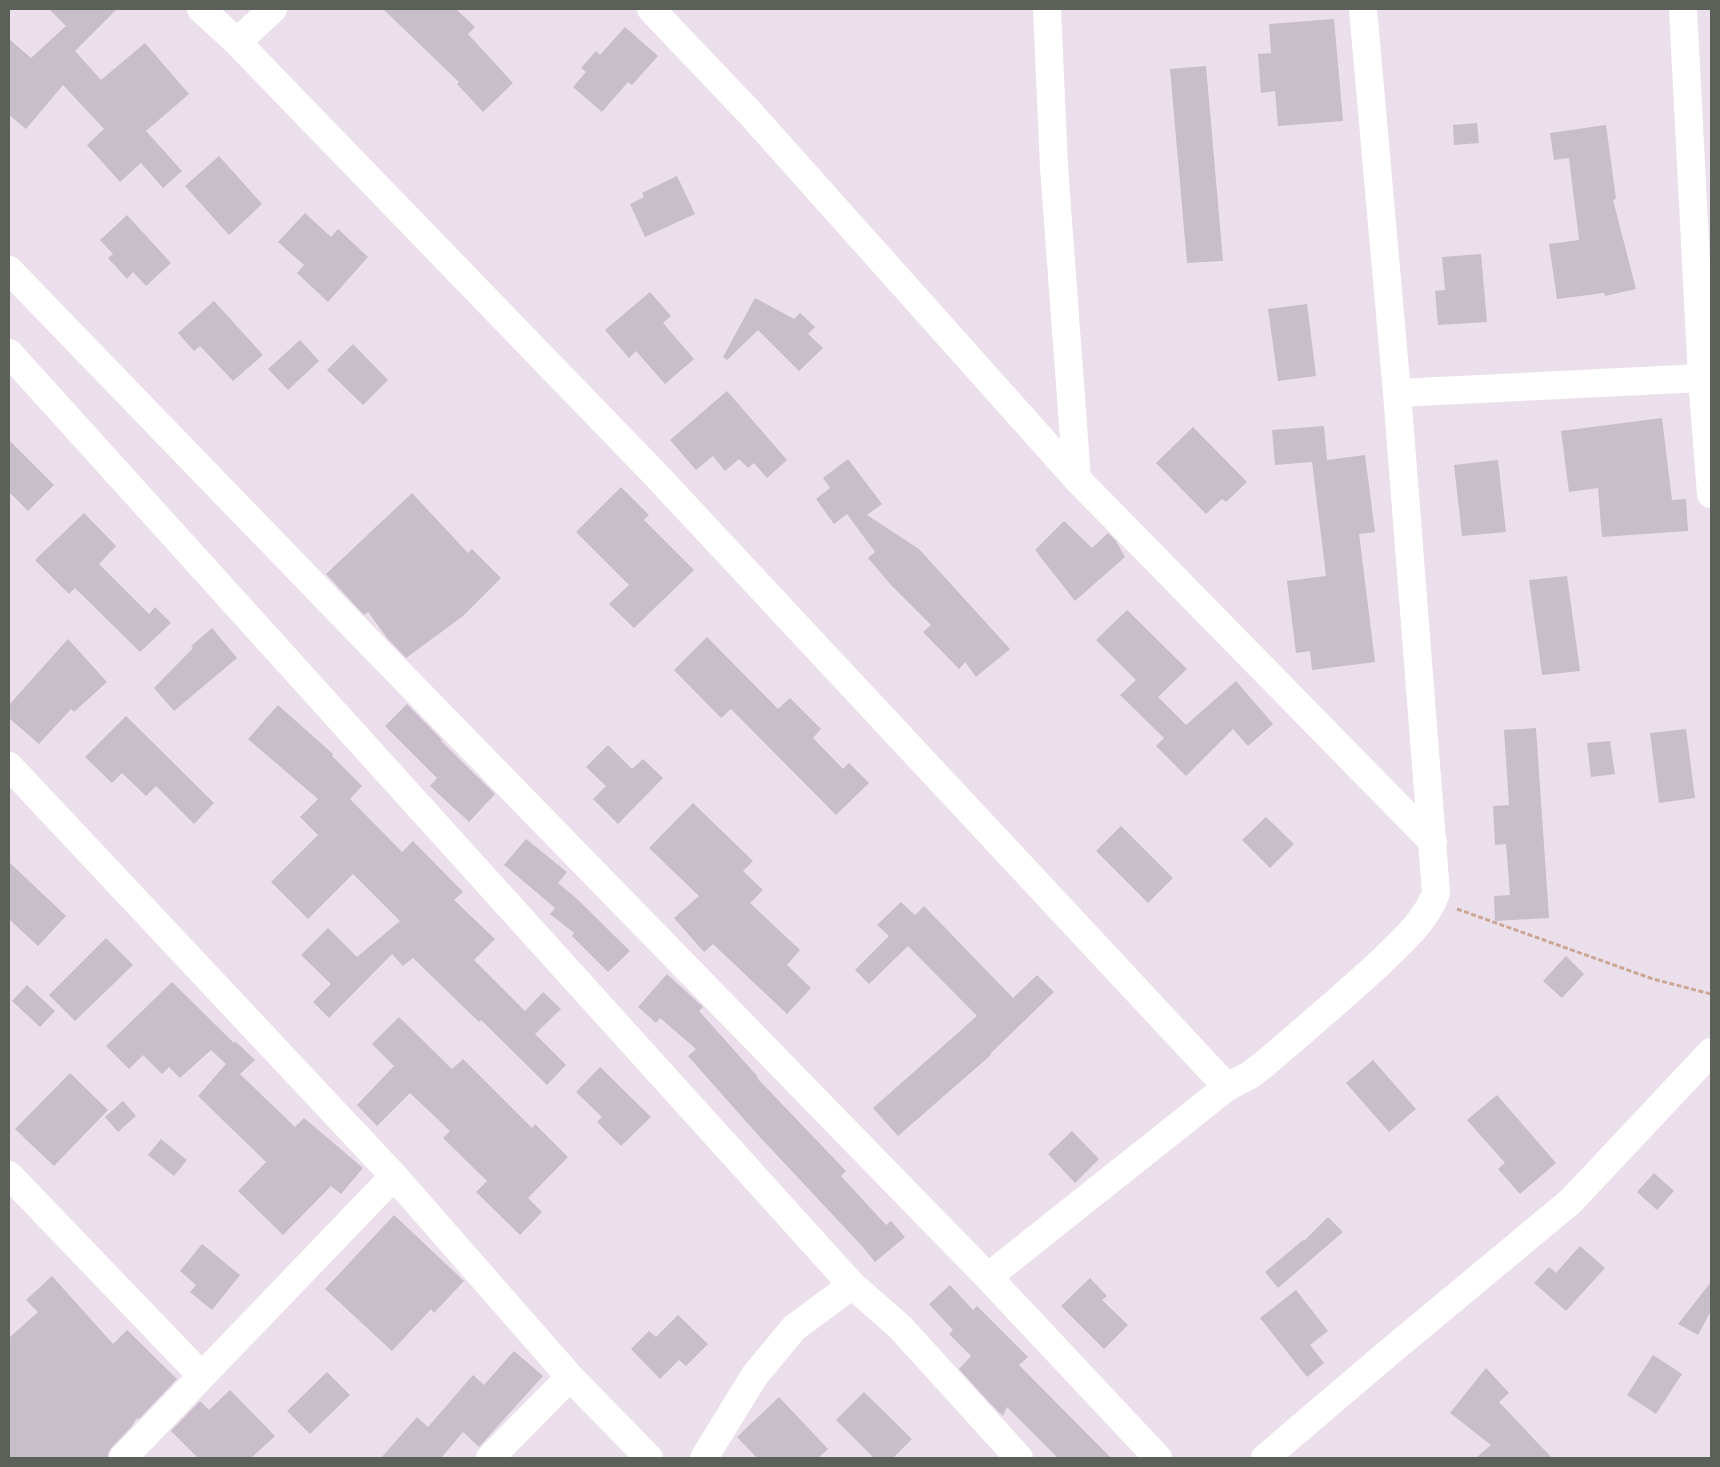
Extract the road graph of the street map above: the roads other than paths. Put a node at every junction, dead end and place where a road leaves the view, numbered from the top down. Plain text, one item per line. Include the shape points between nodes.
1 (201, 9) edge
2 (273, 9) edge
3 (651, 9) edge
4 (1047, 9) edge
5 (1363, 9) edge
6 (1683, 9) edge
7 (238, 42) junction
8 (9, 270) edge
9 (9, 353) edge
10 (1702, 378) junction
11 (1396, 393) junction
12 (1077, 479) junction
13 (1711, 494) edge
14 (9, 766) edge
15 (1433, 842) junction
16 (1711, 1052) edge
17 (1227, 1087) junction
18 (9, 1175) edge
19 (394, 1176) junction
20 (988, 1277) junction
21 (852, 1285) junction
22 (201, 1375) junction
23 (570, 1377) junction
24 (123, 1458) edge
25 (490, 1458) edge
26 (649, 1458) edge
27 (704, 1458) edge
28 (1019, 1458) edge
29 (1158, 1458) edge
30 (1265, 1458) edge

1 - 7 street
2 - 7 street
3 - 12 street via 750,113
4 - 12 street via 1054,167
5 - 11 street
6 - 10 street
7 - 17 street via 662,482
8 - 20 street
9 - 21 street
10 - 11 street
10 - 13 street
11 - 15 street
12 - 15 street
14 - 19 street
15 - 17 street via 1436,888 1433,901 1417,925 1350,990 1256,1070
16 - 30 street via 1571,1201
17 - 20 street
18 - 22 street
19 - 22 street
19 - 23 street
20 - 29 street
21 - 27 street via 794,1328 755,1375
21 - 28 street via 900,1327
22 - 24 street
23 - 25 street
23 - 26 street

